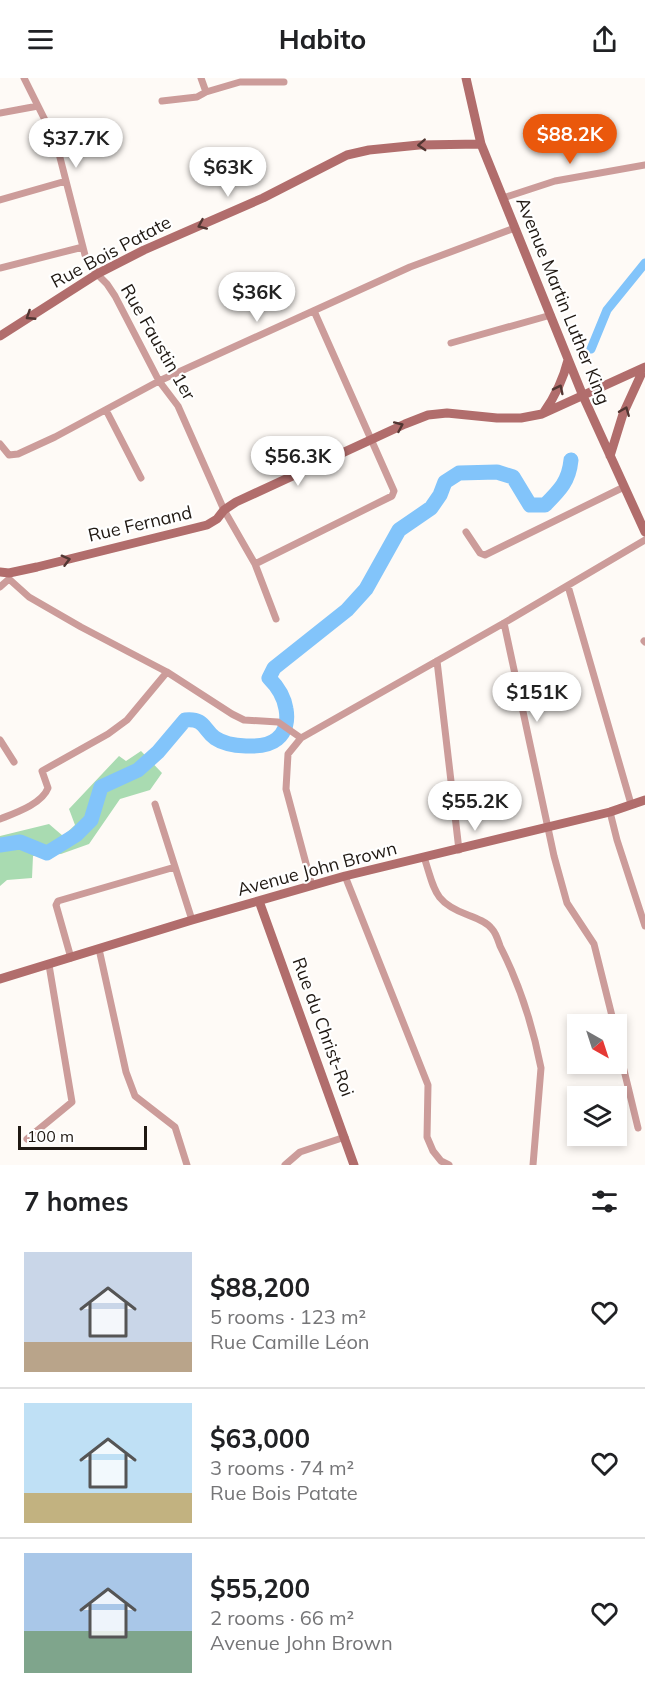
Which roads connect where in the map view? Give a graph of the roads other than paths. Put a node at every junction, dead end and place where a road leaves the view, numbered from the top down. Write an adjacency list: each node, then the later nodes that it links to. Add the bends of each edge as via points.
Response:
1 (24, 78): 7 (street, Rue Faustin 1er)
2 (201, 78): 5 (street)
3 (466, 78): 9 (street, Avenue Martin Luther King)
4 (284, 82): 5 (street, via 240,82)
5 (206, 92): 6 (street, via 197,97)
6 (162, 101)
7 (38, 106): 8 (street); 11 (street, Rue Faustin 1er, via 52,132)
8 (0, 113)
9 (481, 144): 12 (street, Avenue Martin Luther King); 17 (street, Rue Bois Patate, one-way to 17, via 419,145 347,155)
10 (645, 165): 12 (street, via 555,181)
11 (66, 181): 13 (street); 15 (street, Rue Faustin 1er)
12 (503, 198): 14 (street, Avenue Martin Luther King)
13 (0, 200)
14 (515, 228): 18 (street, via 410,267); 19 (street, Avenue Martin Luther King)
15 (83, 247): 16 (street); 17 (street, Rue Faustin 1er)
16 (0, 268)
17 (97, 274): 20 (street, Rue Bois Patate, one-way to 20); 24 (street, Rue Faustin 1er, via 115,296)
18 (314, 311): 24 (street); 28 (street)
19 (550, 315): 21 (street); 22 (street, Avenue Martin Luther King)
20 (0, 336)
21 (451, 343)
22 (568, 360): 25 (street, Avenue Martin Luther King); 27 (street, one-way to 22, via 563,381)
23 (645, 367): 25 (street, Rue Fernand); 30 (street, one-way to 23, via 623,414)
24 (159, 381): 26 (street); 33 (street, Rue Faustin 1er, via 178,406)
25 (583, 396): 27 (street, Rue Fernand); 30 (street, Avenue Martin Luther King)
26 (106, 410): 29 (street, via 18,454 9,455); 31 (street)
27 (542, 414): 28 (street, Rue Fernand, one-way to 27, via 428,415 521,418)
28 (372, 439): 33 (street, Rue Fernand, via 265,487); 37 (street, via 394,491 392,496)
29 (0, 444)
30 (610, 456): 32 (street, Avenue Martin Luther King)
31 (141, 478)
32 (624, 487): 34 (street, via 485,555); 35 (street, Avenue Martin Luther King)
33 (224, 510): 37 (street, Rue Faustin 1er); 38 (street, Rue Fernand, one-way to 33, via 197,528 217,519)
34 (466, 532)
35 (645, 532)
36 (645, 540): 39 (street)
37 (255, 564): 41 (street, Rue Faustin 1er)
38 (6, 575): 40 (street); 44 (street, via 29,597)
39 (568, 586): 42 (street); 50 (street)
40 (0, 587)
41 (276, 619)
42 (504, 623): 43 (street); 53 (street)
43 (437, 661): 45 (street); 54 (street)
44 (167, 672): 45 (street, via 244,720 278,722); 52 (street, via 127,720 42,771 46,794)
45 (301, 738): 58 (street, via 288,754 286,789)
46 (0, 740): 47 (street)
47 (14, 762)
48 (645, 800): 50 (street, Avenue John Brown)
49 (155, 804): 56 (street)
50 (632, 804): 51 (street, Avenue John Brown)
51 (609, 812): 53 (street, Avenue John Brown); 61 (street)
52 (0, 819)
53 (546, 827): 54 (street, Avenue John Brown); 66 (street, via 567,903 594,944)
54 (459, 850): 55 (street, Avenue John Brown)
55 (424, 857): 57 (street, Avenue John Brown); 75 (street, via 441,900 492,929 511,966 541,1068)
56 (175, 867): 60 (street); 63 (street, via 58,901)
57 (345, 876): 58 (street, Avenue John Brown); 74 (street, via 428,1085 427,1137 433,1151)
58 (312, 886): 59 (street, Avenue John Brown)
59 (259, 901): 60 (street, Avenue John Brown); 69 (street, Rue du Christ-Roi)
60 (192, 920): 62 (street, Avenue John Brown)
61 (645, 926)
62 (99, 949): 63 (street, Avenue John Brown); 71 (street, via 126,1072 135,1096 175,1127)
63 (71, 958): 64 (street, Avenue John Brown)
64 (49, 965): 65 (street, Avenue John Brown); 70 (street, via 72,1102)
65 (0, 979)
66 (612, 1014)
67 (625, 1074): 68 (street)
68 (638, 1128)
69 (345, 1137): 72 (street, via 300,1152); 73 (street, Rue du Christ-Roi)
70 (27, 1139)
71 (187, 1165)
72 (285, 1165)
73 (354, 1165)
74 (449, 1165)
75 (533, 1165)

